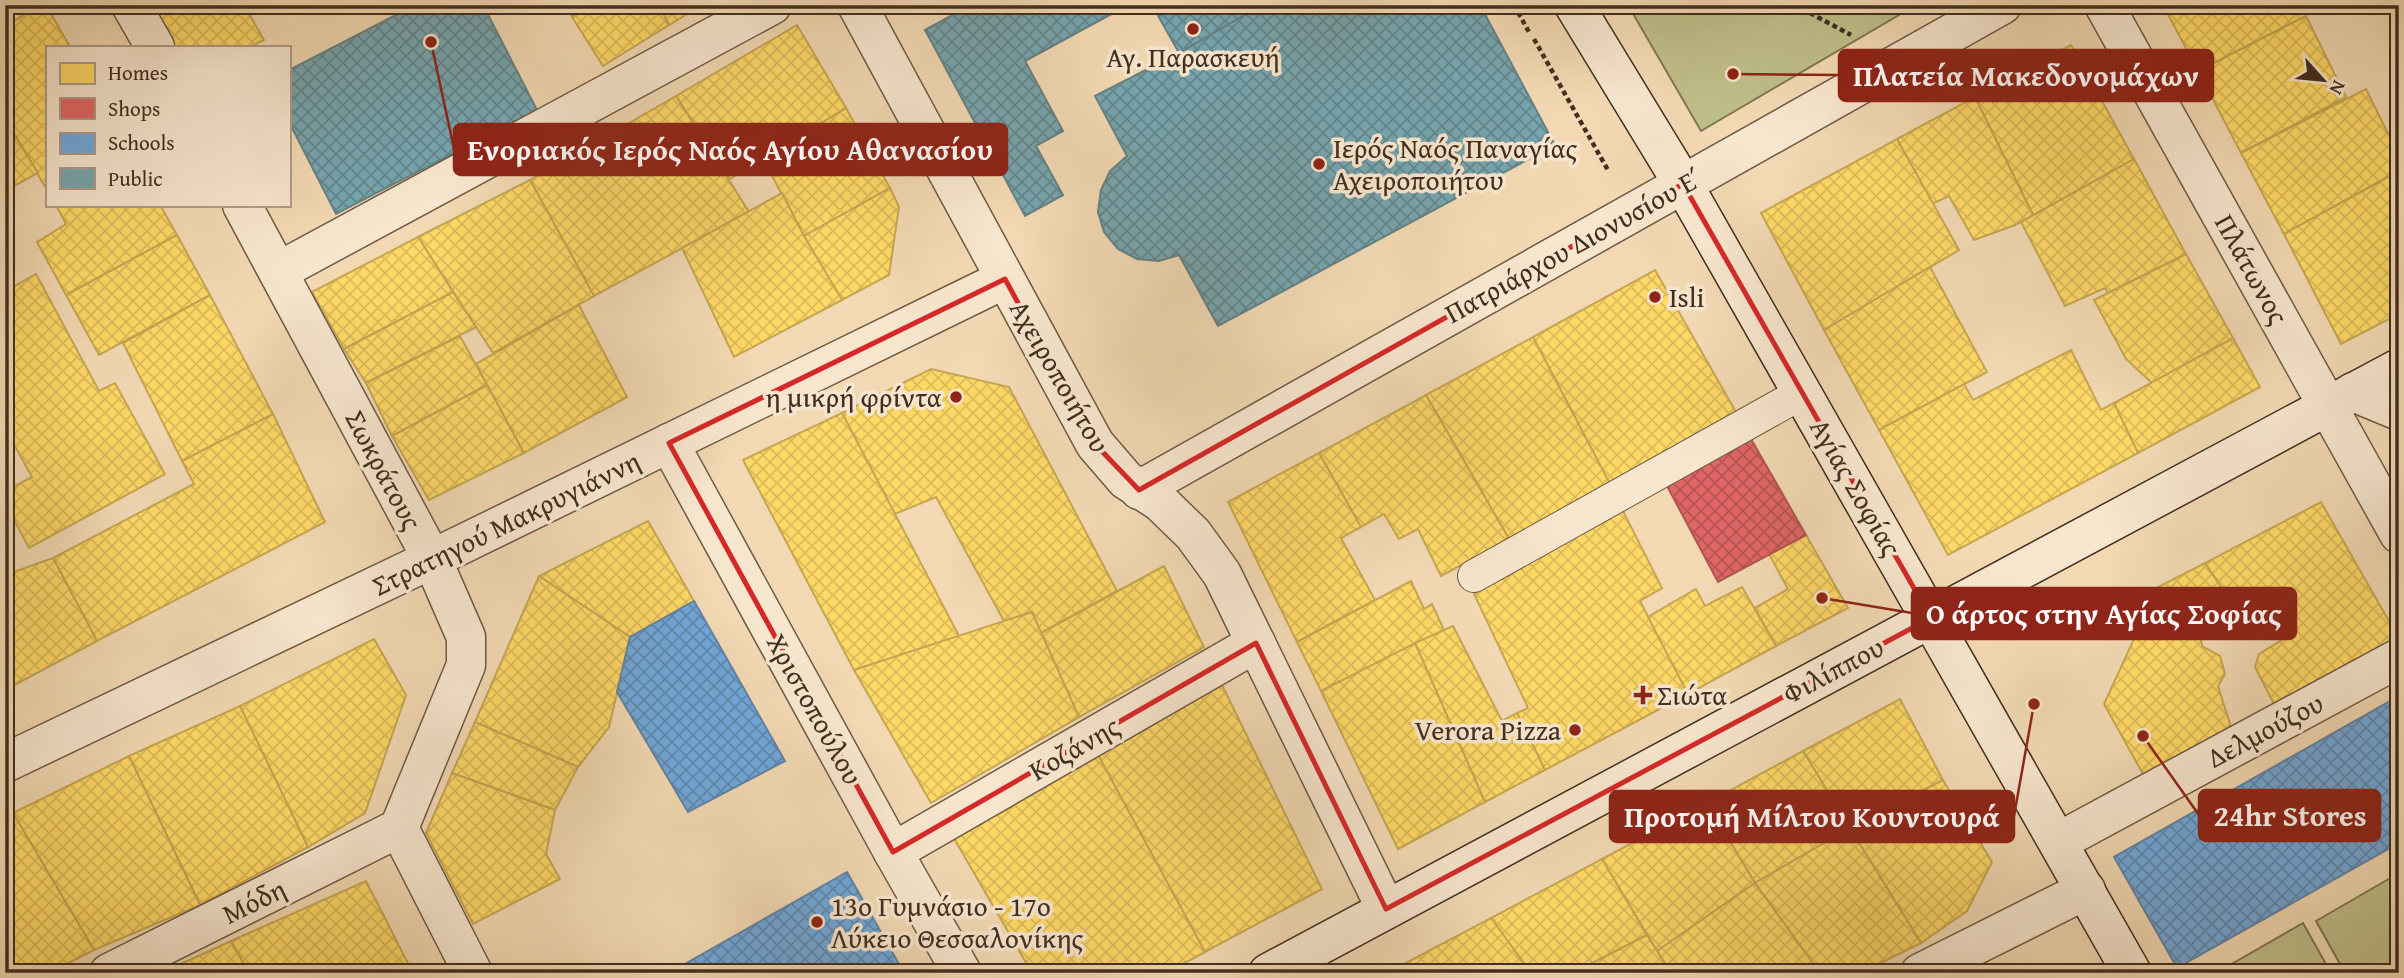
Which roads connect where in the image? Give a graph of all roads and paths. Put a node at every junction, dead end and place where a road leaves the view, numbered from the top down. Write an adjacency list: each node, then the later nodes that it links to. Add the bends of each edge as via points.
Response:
1 (131, 5): 8 (street)
2 (772, 5): 12 (street)
3 (858, 5): 13 (street, Αχειροποιήτου)
4 (1514, 5): 9 (path)
5 (1574, 5): 10 (street, Αγίας Σοφίας)
6 (2002, 5): 10 (street, Πατριάρχου Διονυσίου Ε΄)
7 (2104, 5): 16 (street, Πλάτωνος)
8 (154, 46)
9 (1592, 141)
10 (1683, 184): 15 (street, Αγίας Σοφίας); 19 (street, Πατριάρχου Διονυσίου Ε΄)
11 (243, 206): 12 (street, Σωκράτους)
12 (279, 271): 21 (street, Σωκράτους)
13 (1005, 279): 18 (street, Στρατηγού Μακρυγιάννη); 19 (street, Αχειροποιήτου, via 1096,444 1115,470)
14 (2399, 368): 16 (street, Φιλίππου)
15 (1802, 393): 22 (lane); 23 (street, Αγίας Σοφίας)
16 (2341, 399): 17 (street); 20 (street, Πλάτωνος); 23 (street, Φιλίππου)
17 (2399, 411)
18 (669, 443): 21 (street, Στρατηγού Μακρυγιάννη); 29 (street, Χριστοπούλου)
19 (1139, 490): 24 (street, Αχειροποιήτου, via 1160,502 1202,544)
20 (2399, 534)
21 (432, 559): 26 (street, Στρατηγού Μακρυγιάννη); 27 (street, Σωκράτους, via 466,637 466,664)
22 (1474, 576)
23 (1931, 618): 28 (street, Αγίας Σοφίας); 31 (street, Φιλίππου)
24 (1256, 643): 29 (street, Κοζάνης); 31 (street, Αχειροποιήτου)
25 (2399, 658): 28 (street, Δελμούζου)
26 (5, 763)
27 (399, 828): 33 (street, Μόδη); 34 (street)
28 (2058, 842): 30 (street, Αγίας Σοφίας)
29 (893, 852): 35 (street, Χριστοπούλου)
30 (2086, 890): 32 (street); 38 (street, Αγίας Σοφίας)
31 (1387, 909): 36 (street, Φιλίππου)
32 (1977, 958): 37 (street)
33 (109, 973)
34 (473, 973)
35 (962, 973)
36 (1268, 973)
37 (1920, 973)
38 (2132, 973)

